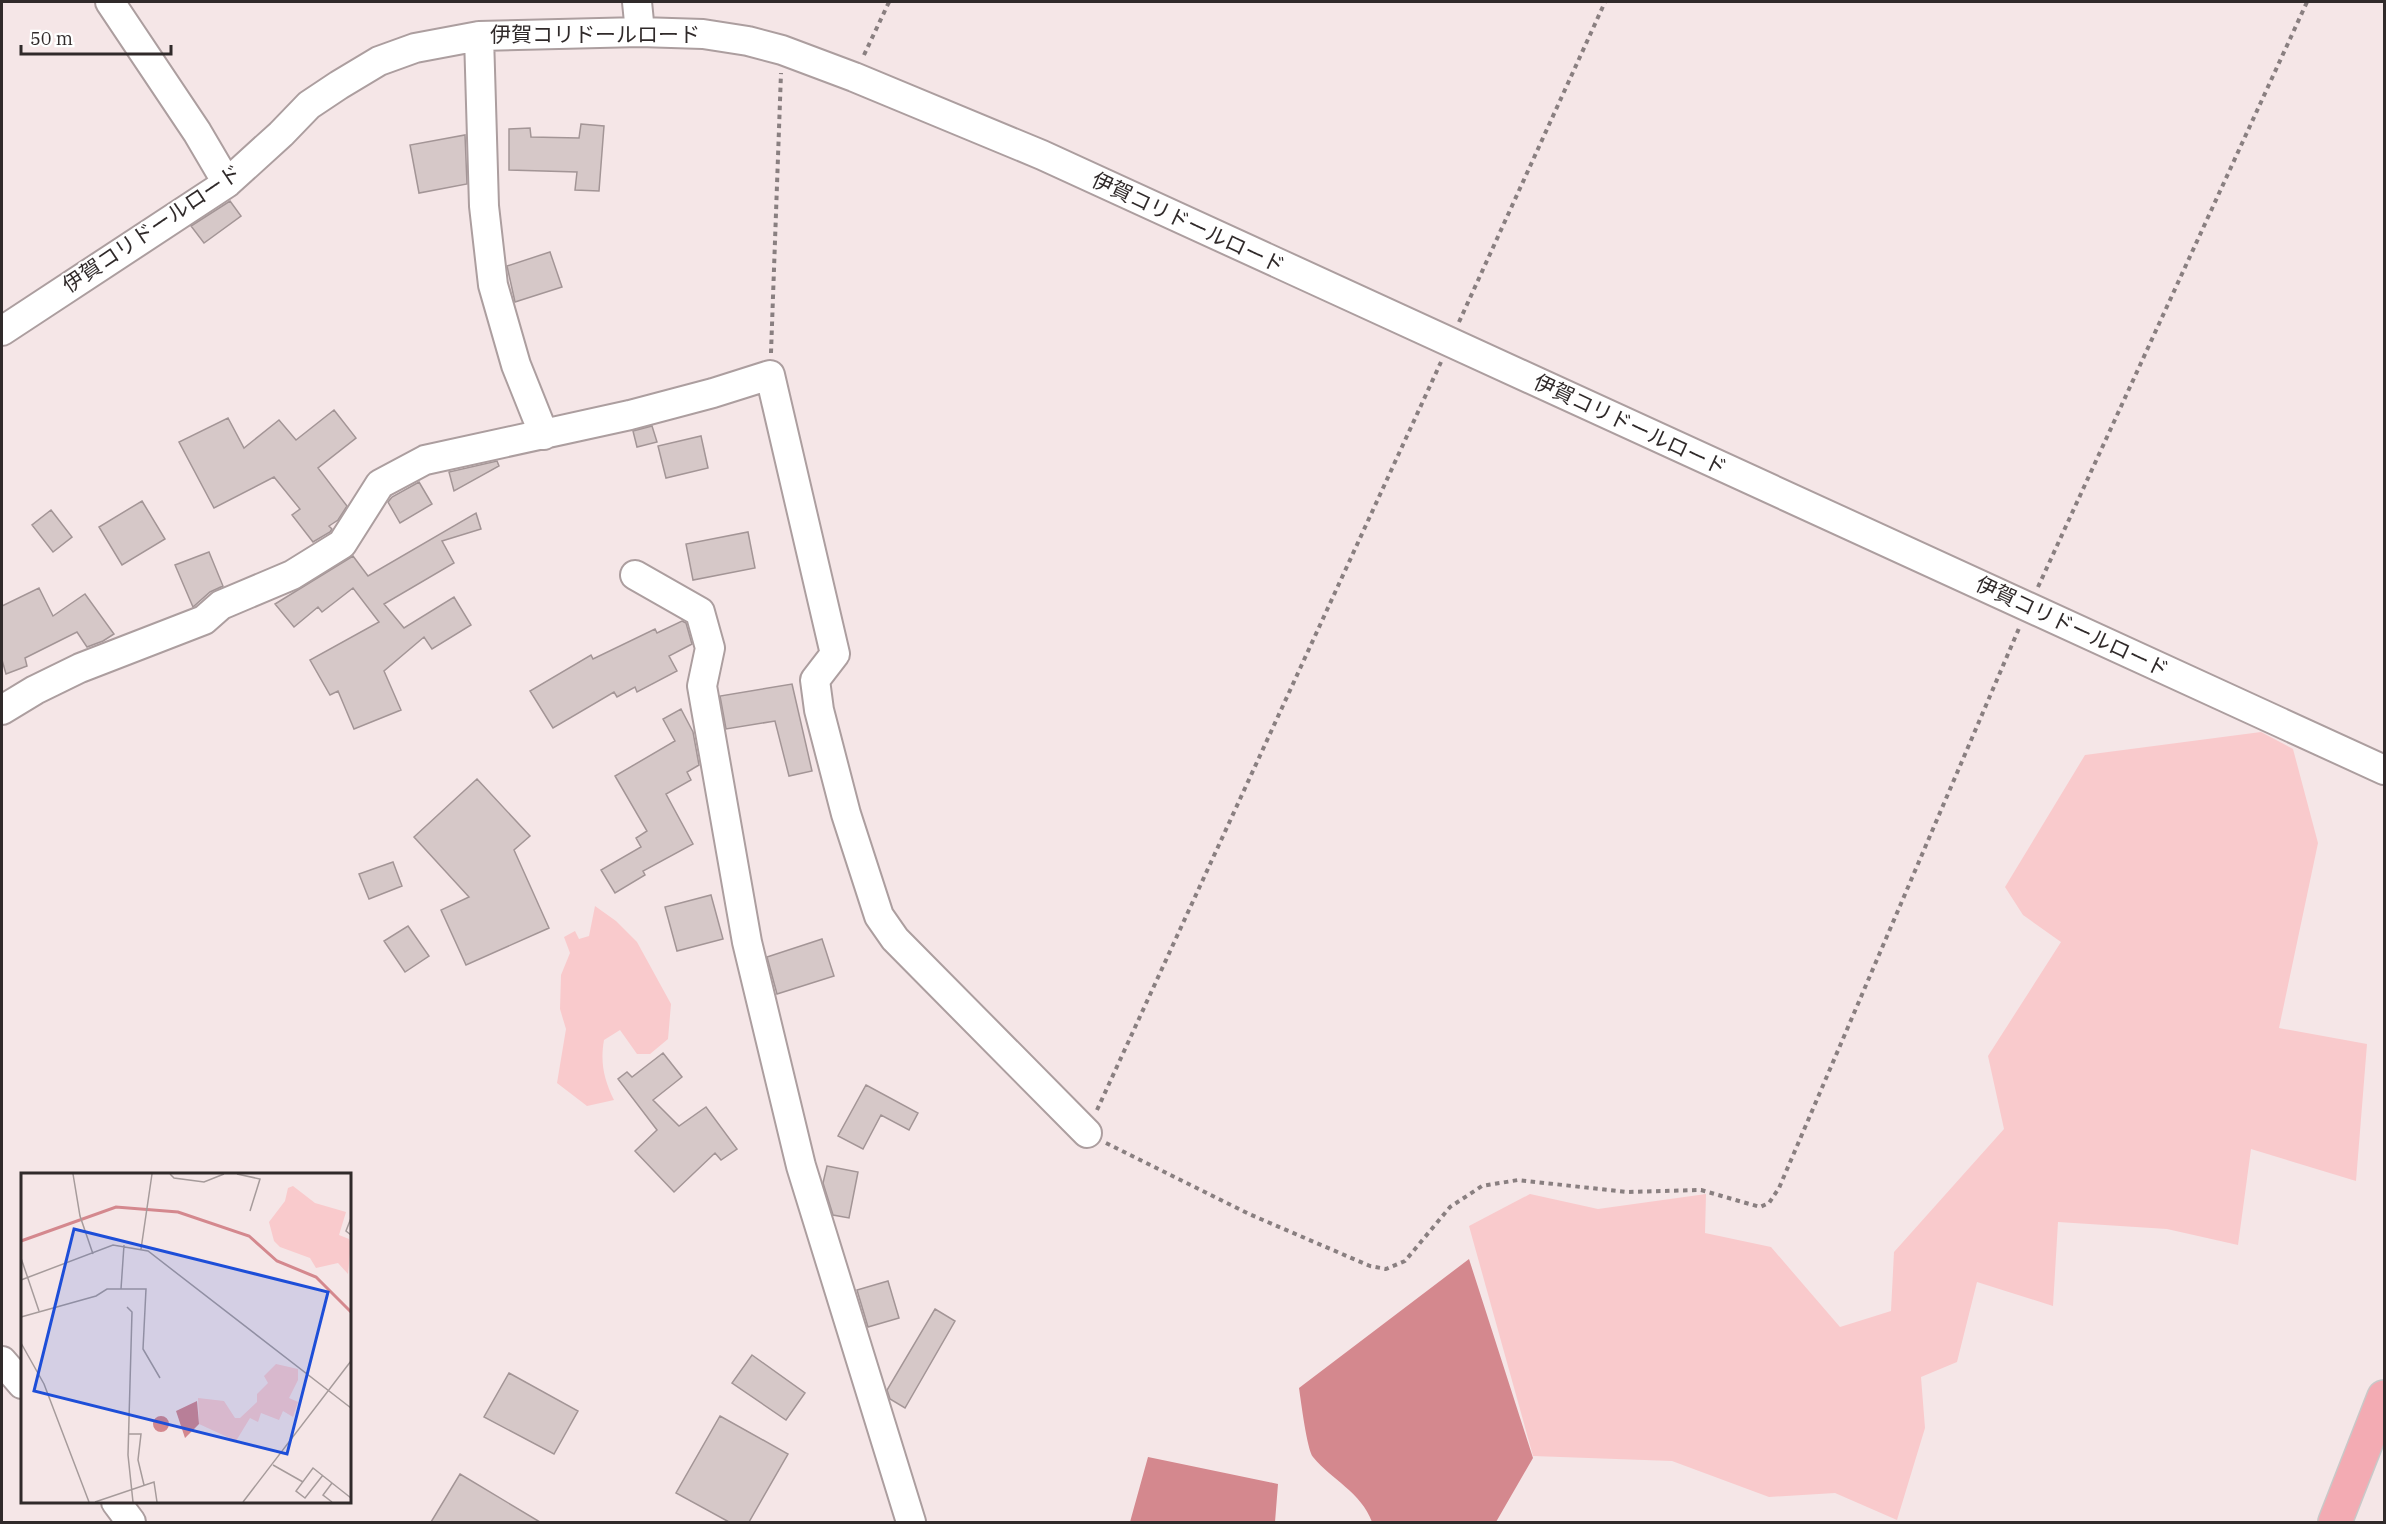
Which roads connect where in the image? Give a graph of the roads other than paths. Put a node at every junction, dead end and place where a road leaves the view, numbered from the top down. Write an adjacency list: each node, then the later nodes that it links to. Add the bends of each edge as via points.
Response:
1 (110, 2): 5 (street)
2 (637, 2): 3 (street)
3 (640, 32): 4 (street, 伊賀コリドールロード); 10 (street, 伊賀コリドールロード, via 703,34 782,51 1041,155)
4 (479, 36): 5 (street, 伊賀コリドールロード, via 414,48 369,67 309,105); 7 (street, via 484,206 493,285 516,364)
5 (227, 183): 6 (street, 伊賀コリドールロード)
6 (2, 331)
7 (544, 435): 9 (street, via 425,460 380,484 342,544 292,575 221,604 204,620 80,668); 11 (street, via 771,375 835,654 815,680 819,710 846,814 879,916 895,939)
8 (635, 575): 17 (street, via 700,612 710,648 702,686 747,942 801,1166)
9 (2, 710)
10 (2385, 770)
11 (1087, 1133)
12 (2, 1361): 13 (street)
13 (21, 1383)
14 (2385, 1397): 18 (main road)
15 (117, 1503): 16 (street)
16 (131, 1522)
17 (911, 1522)
18 (2335, 1522)

